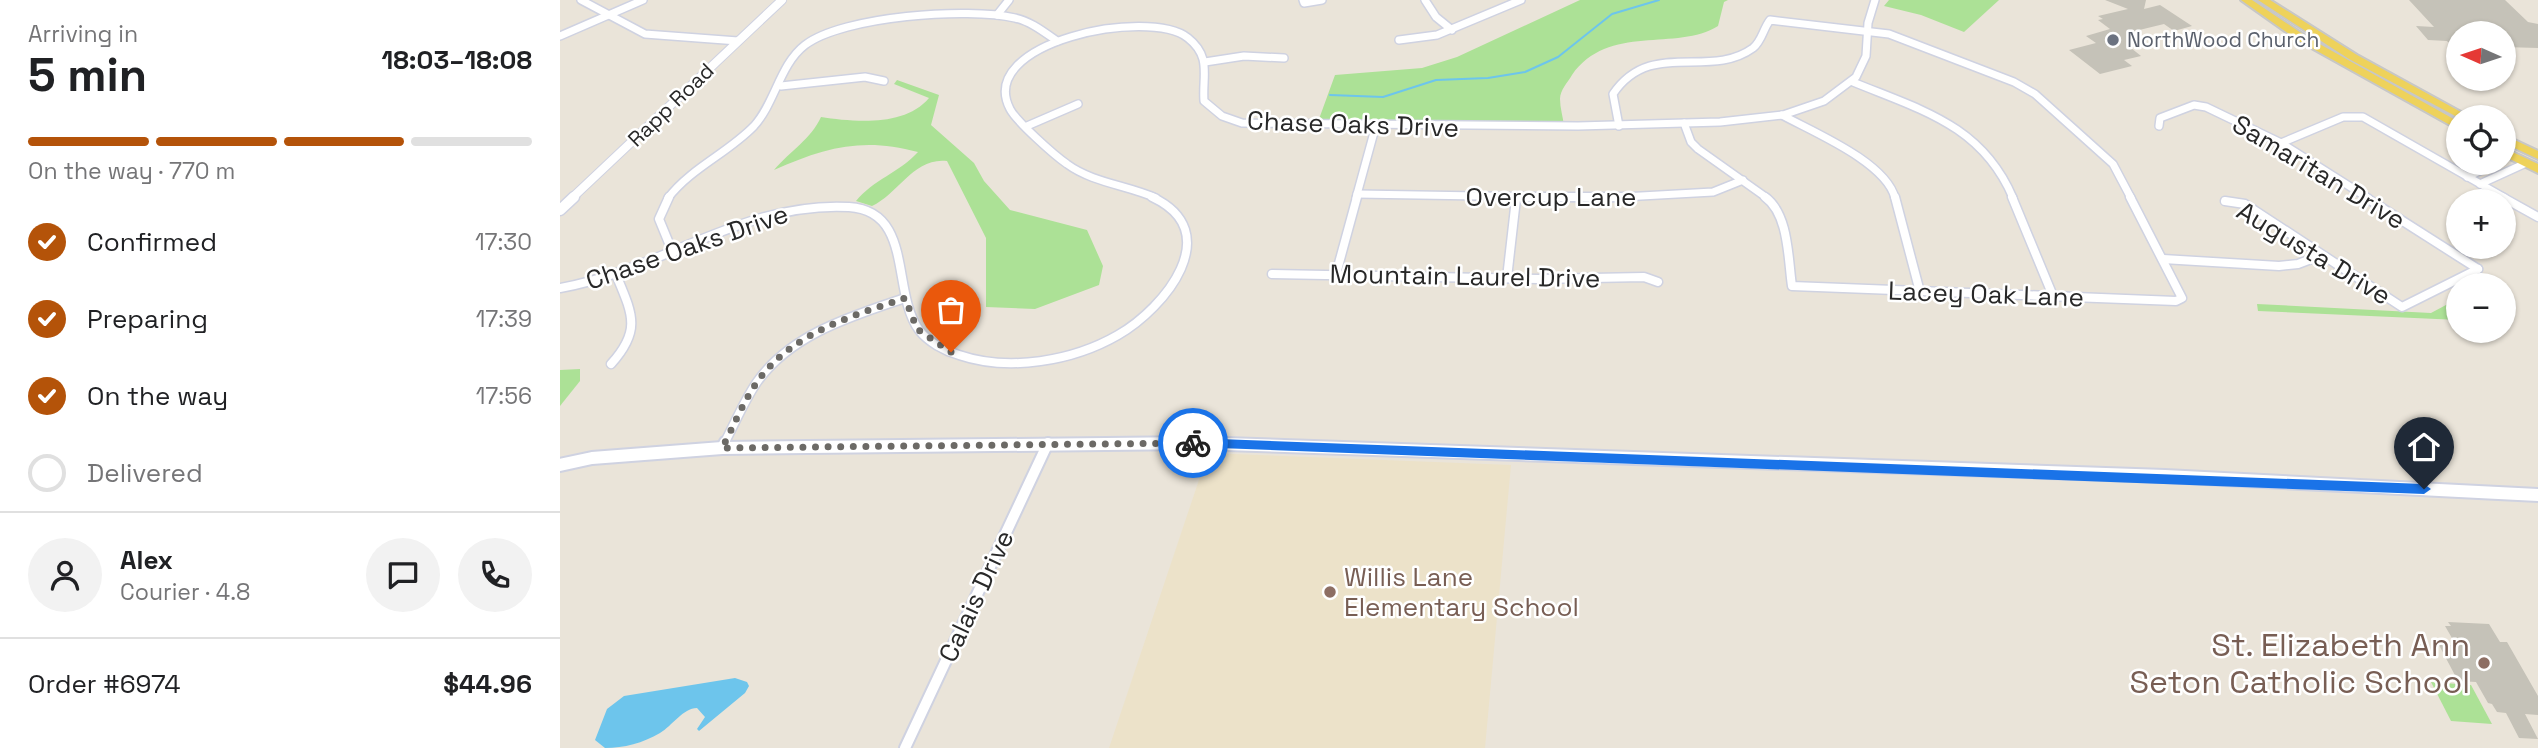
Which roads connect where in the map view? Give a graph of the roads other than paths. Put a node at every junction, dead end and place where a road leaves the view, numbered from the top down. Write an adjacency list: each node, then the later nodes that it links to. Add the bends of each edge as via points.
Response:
1 (580, 0): 12 (street)
2 (643, 0): 12 (street)
3 (782, 0): 19 (street, Rapp Road)
4 (1009, 0): 13 (street)
5 (1322, 0): 10 (street)
6 (1424, 0): 14 (street)
7 (1875, 0): 15 (street)
8 (2246, 0): 21 (main road)
9 (2263, 0): 20 (main road)
10 (1303, 1)
11 (1518, 1): 14 (street)
12 (609, 15): 16 (street); 19 (street, via 657,37)
13 (997, 15): 17 (street, via 1026,23); 26 (street, via 886,19 839,28 805,44)
14 (1452, 30): 18 (street)
15 (1869, 31): 25 (street, via 1868,53); 34 (street, via 1770,20 1756,47 1740,55 1651,64 1625,76 1613,94); 53 (street, via 1918,44 2035,94 2113,164)
16 (560, 36)
17 (1057, 40): 23 (street, Chase Oaks Drive, via 1107,27 1163,29 1195,44); 33 (street, Chase Oaks Drive, via 1023,60 1006,83 1010,110)
18 (1399, 40)
19 (738, 41): 49 (street, Rapp Road)
20 (2338, 48): 21 (main road); 28 (main road)
21 (2325, 52): 30 (main road)
22 (1284, 58): 23 (street, via 1244,56)
23 (1205, 62): 32 (street, Chase Oaks Drive, via 1202,98 1223,118 1254,124)
24 (884, 81): 26 (street, via 865,77)
25 (1853, 82): 29 (street, Chase Oaks Drive, via 1822,102); 61 (street, via 1939,117 1967,136 2001,170)
26 (782, 86): 51 (street, via 755,126 675,189 661,207 659,221)
27 (1078, 104): 33 (street)
28 (2446, 107)
29 (1782, 115): 31 (street, Chase Oaks Drive); 60 (street, via 1866,162 1893,190)
30 (2446, 120)
31 (1684, 123): 34 (street, Chase Oaks Drive); 44 (street, via 1698,149)
32 (1376, 125): 34 (street, Chase Oaks Drive); 46 (street)
33 (1027, 126): 62 (street, Chase Oaks Drive, via 1072,168 1143,192 1180,220 1186,255 1175,283 1155,309 1108,340 1042,360 1003,362 951,352 917,329)
34 (1619, 126)
35 (2159, 126): 36 (street, Samaritan Drive, via 2160,118 2194,104)
36 (2281, 143): 43 (street, via 2353,115); 63 (street, Samaritan Drive, via 2478,269)
37 (2516, 144): 38 (main road)
38 (2538, 156)
39 (2516, 159): 40 (main road)
40 (2526, 163): 41 (main road); 45 (street)
41 (2538, 169)
42 (2471, 175): 43 (street)
43 (2467, 177): 45 (street)
44 (1743, 180): 47 (street, Overcup Lane, via 1700,193); 60 (street, Lacey Oak Lane, via 1763,192 1777,210 1792,286)
45 (2480, 184): 50 (street)
46 (1357, 194): 47 (street, Overcup Lane); 55 (street)
47 (1516, 199): 57 (street)
48 (2225, 201): 52 (street, Augusta Drive, via 2245,204)
49 (560, 210)
50 (2538, 217)
51 (673, 253): 56 (street, Chase Oaks Drive); 62 (street, Chase Oaks Drive, via 785,210 853,207 890,228 898,247)
52 (2319, 256): 53 (street, via 2279,266); 63 (street, Augusta Drive)
53 (2163, 259): 61 (street, Lacey Oak Lane, via 2180,300)
54 (1272, 274): 55 (street, Mountain Laurel Drive)
55 (1336, 274): 57 (street, Mountain Laurel Drive)
56 (617, 277): 59 (street, Chase Oaks Drive); 64 (street, via 632,314 634,333 629,347)
57 (1507, 278): 58 (street, Mountain Laurel Drive, via 1644,277)
58 (1658, 282)
59 (560, 288)
60 (1920, 292): 61 (street, Lacey Oak Lane)
61 (2053, 296)
62 (905, 298): 66 (street, via 837,322 790,349 760,379)
63 (2402, 307)
64 (611, 364)
65 (1048, 443): 66 (street); 68 (street, via 1236,443); 69 (street, Calais Drive)
66 (722, 448): 67 (street, via 592,458)
67 (560, 465)
68 (2538, 495)
69 (905, 748)

